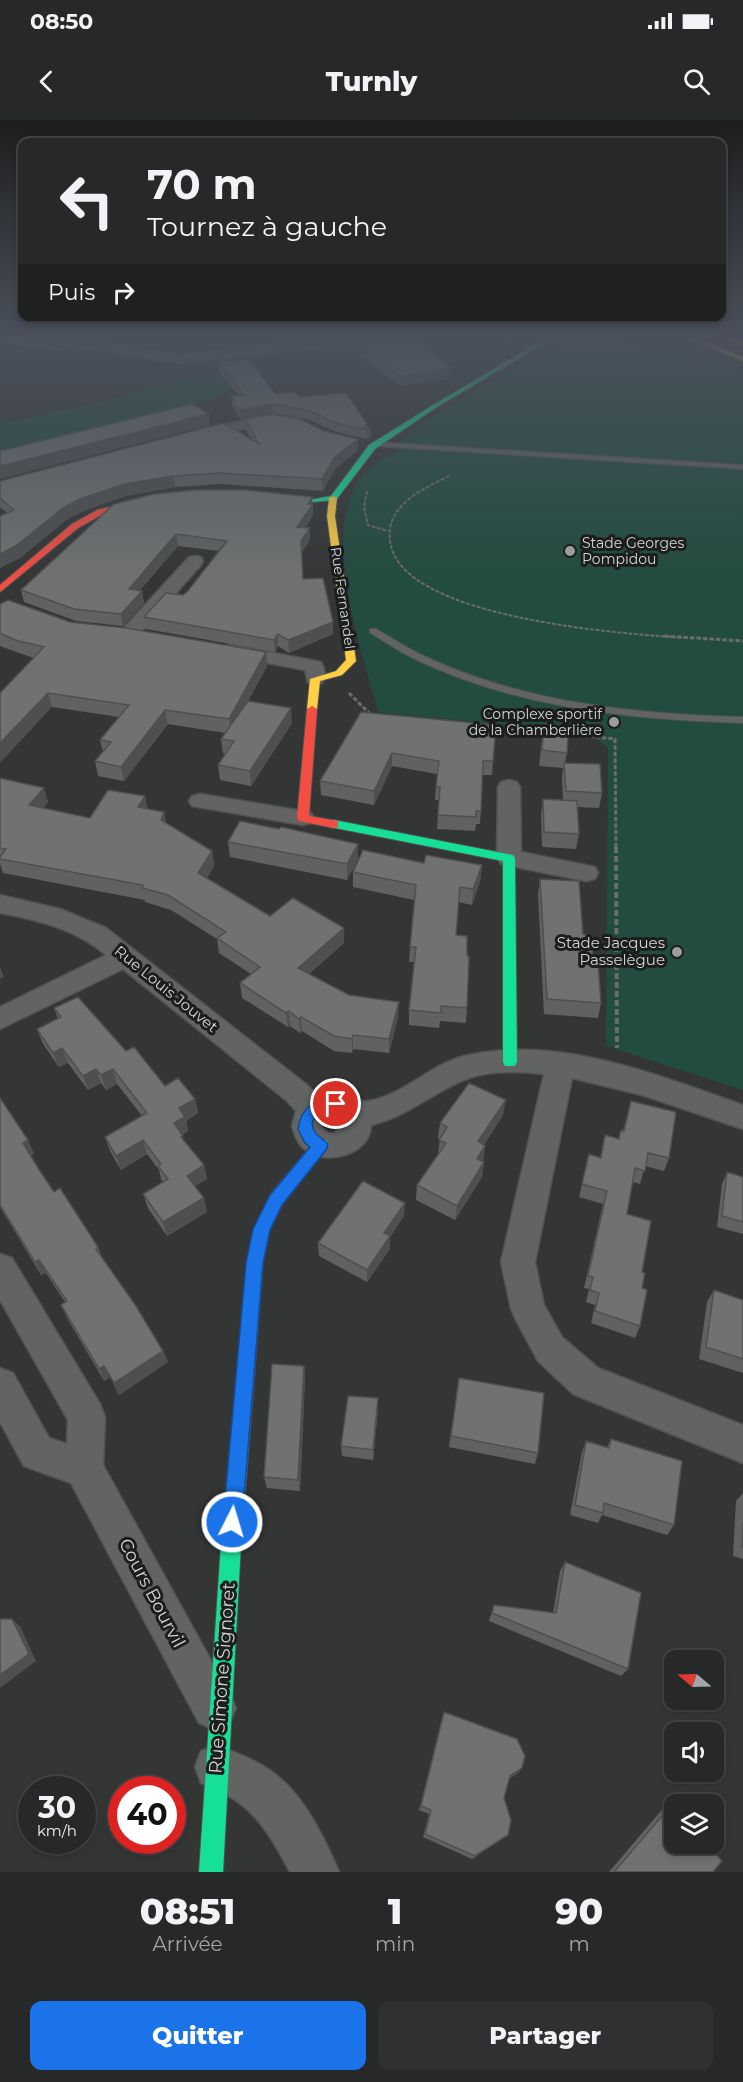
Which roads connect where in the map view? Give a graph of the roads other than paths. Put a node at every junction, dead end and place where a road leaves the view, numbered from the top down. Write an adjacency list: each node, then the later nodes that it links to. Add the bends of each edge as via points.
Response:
1 (414, 419): 4 (street)
2 (294, 423): 3 (street, via 273,419)
3 (180, 439)
4 (370, 445): 5 (lane); 7 (street)
5 (743, 467)
6 (166, 497): 10 (street, via 100,513 83,522)
7 (333, 498): 8 (street); 16 (street, Rue Fernandel, via 331,516 351,661 339,673)
8 (304, 501)
9 (195, 561): 13 (street)
10 (4, 598)
11 (373, 631): 17 (lane, via 427,662 486,684 545,699 612,711)
12 (107, 632): 13 (street)
13 (129, 634): 14 (street)
14 (153, 638)
15 (211, 648): 16 (street, via 314,666)
16 (323, 677): 20 (street)
17 (743, 720)
18 (509, 787): 21 (street)
19 (200, 801): 20 (street)
20 (303, 819): 21 (street)
21 (509, 858): 22 (street); 26 (street)
22 (586, 873)
23 (0, 904): 24 (street, Rue Louis Jouvet, via 79,925 105,939)
24 (125, 957): 25 (street); 28 (street, Rue Louis Jouvet, via 297,1093)
25 (0, 1019)
26 (510, 1062): 27 (street); 29 (street, via 462,1069 381,1111)
27 (560, 1065): 30 (street, via 617,1076); 34 (street, via 518,1262 528,1309 550,1349 586,1381)
28 (313, 1110): 29 (street, via 336,1104); 31 (street, via 305,1129)
29 (355, 1116): 31 (street, via 357,1128 350,1140 336,1146)
30 (743, 1117)
31 (321, 1145): 36 (street, Rue Simone Signoret, via 276,1200 262,1229 255,1263)
32 (0, 1269): 35 (street, via 87,1417)
33 (0, 1386): 35 (street, via 37,1453)
34 (743, 1444)
35 (84, 1468): 36 (street, Cours Bourvil)
36 (220, 1718): 37 (street, Rue Simone Signoret)
37 (216, 1767): 38 (street, Rue Simone Signoret); 39 (street, via 252,1785 272,1804 288,1822)
38 (211, 1872)
39 (315, 1872)

